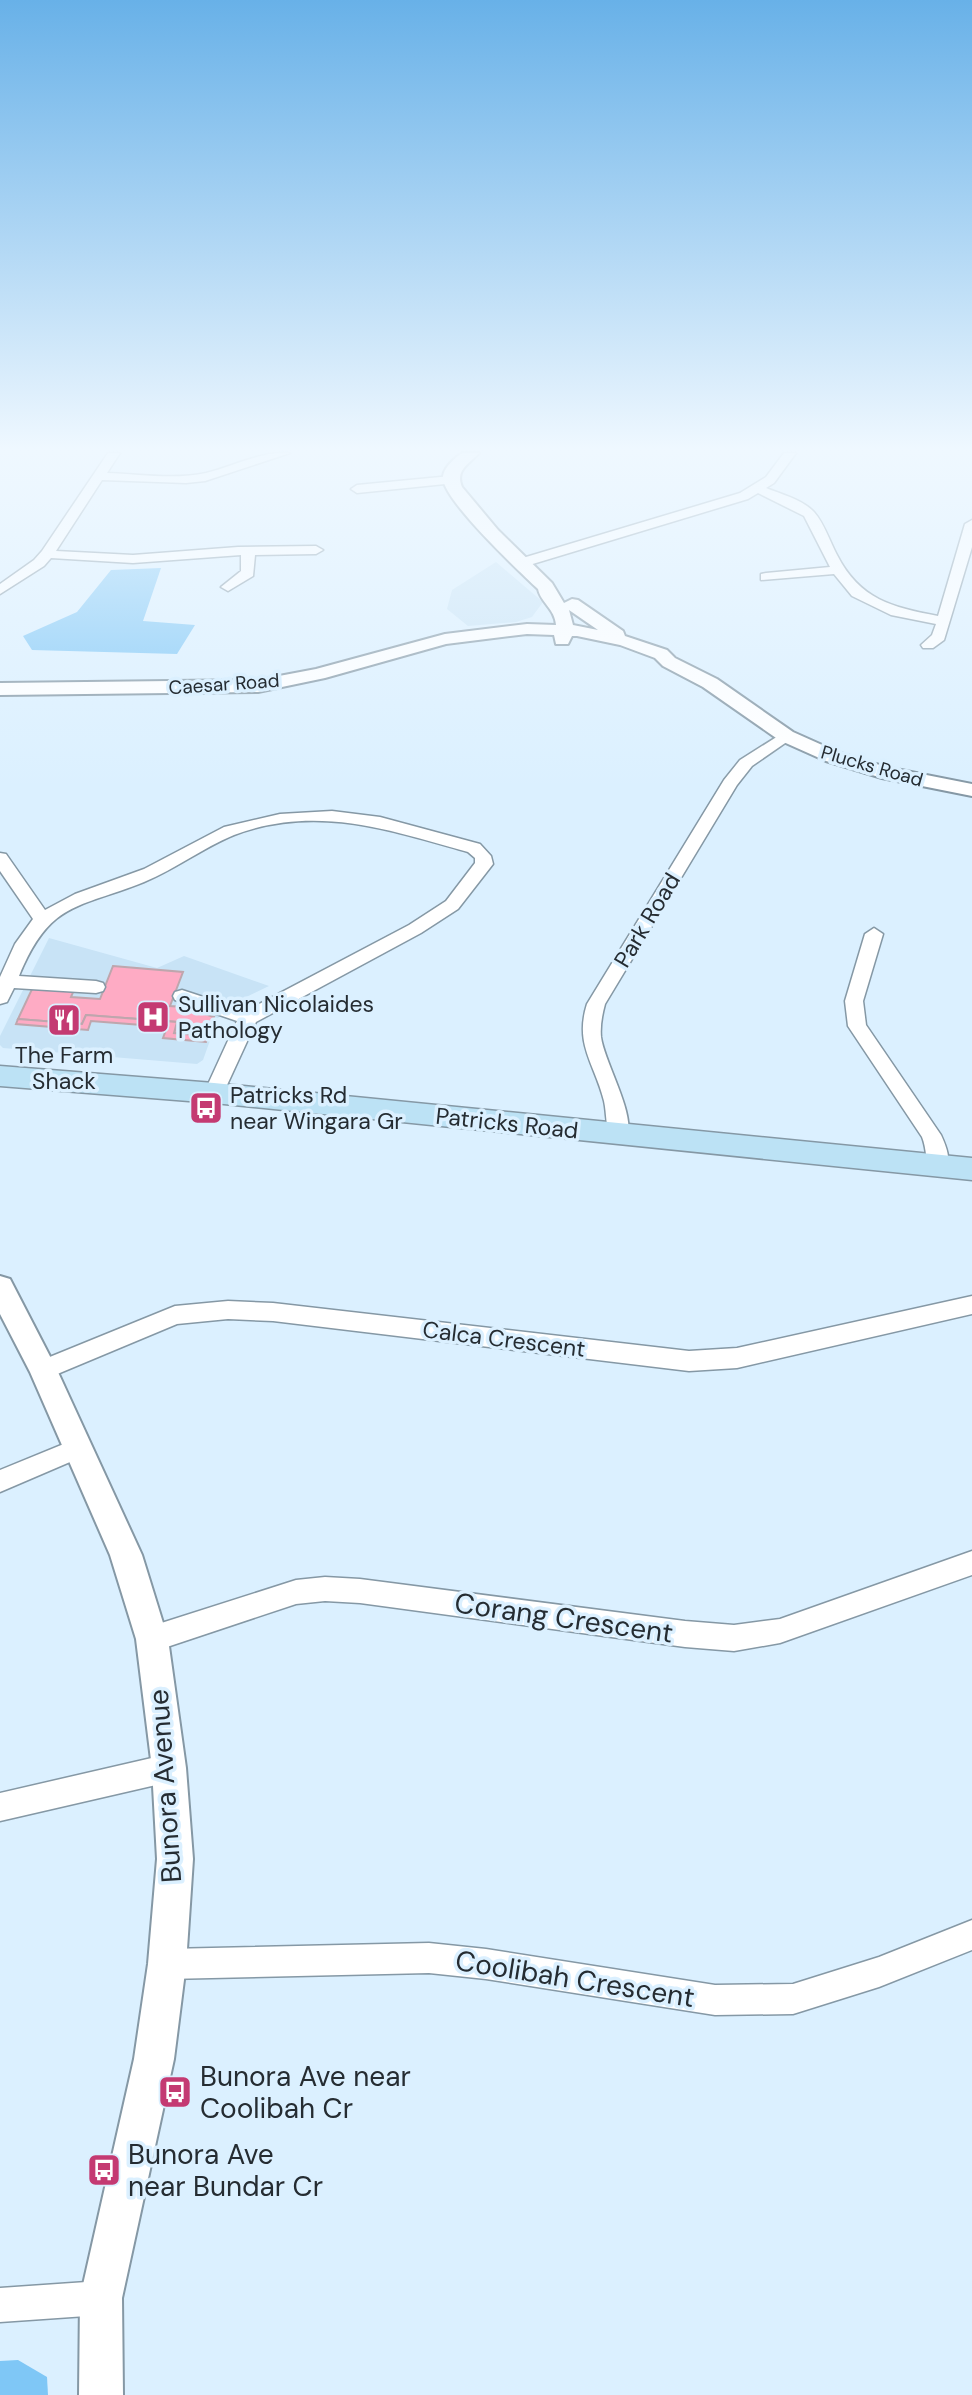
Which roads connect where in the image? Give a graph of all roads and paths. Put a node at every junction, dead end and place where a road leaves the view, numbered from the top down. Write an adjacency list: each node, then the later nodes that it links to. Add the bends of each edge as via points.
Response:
1 (36, 565): 9 (street)
2 (248, 565): 8 (street, via 248,573)
3 (523, 565): 10 (street)
4 (835, 565): 6 (street)
5 (961, 565): 11 (street)
6 (838, 570): 7 (street); 11 (street, via 857,593 877,604)
7 (766, 577)
8 (228, 587)
9 (0, 590)
10 (557, 598): 12 (street, via 553,615); 14 (street, via 576,610); 15 (street)
11 (943, 621): 16 (street, via 939,637)
12 (527, 629): 13 (street, Caesar Road); 14 (street, Caesar Road)
13 (485, 635): 14 (street, Caesar Road); 18 (street, Caesar Road, via 426,643 318,674 258,685)
14 (569, 636): 15 (street, Plucks Road); 17 (street, Plucks Road)
15 (625, 641): 17 (street, Plucks Road, via 661,654)
16 (928, 645)
17 (669, 662): 19 (street, Plucks Road, via 710,683)
18 (0, 689)
19 (786, 736): 20 (street, Plucks Road, via 857,765); 30 (street, Park Road, via 746,763 730,783 596,1004 589,1021 591,1041 613,1099)
20 (972, 790)
21 (0, 858): 22 (street)
22 (42, 919): 25 (street); 27 (street, via 148,874 206,841 274,820 367,819 474,848 483,856 484,864 452,905)
23 (874, 934): 31 (street, via 854,1001 857,1026 931,1135)
24 (96, 988): 25 (street)
25 (4, 989)
26 (182, 996): 27 (street)
27 (248, 1018): 29 (street)
28 (0, 1076): 29 (main road, Patricks Road)
29 (214, 1093): 30 (main road, Patricks Road)
30 (619, 1134): 31 (main road, Patricks Road)
31 (938, 1166): 32 (main road, Patricks Road)
32 (971, 1173)
33 (0, 1287): 35 (street, Bunora Avenue)
34 (972, 1305): 35 (street, Calca Crescent, via 737,1358 689,1361 228,1310 176,1315)
35 (43, 1370): 36 (street, Bunora Avenue)
36 (76, 1448): 37 (street); 39 (street, Bunora Avenue, via 126,1555)
37 (0, 1481)
38 (972, 1563): 39 (street, Corang Crescent, via 780,1631 734,1638 326,1589 296,1592)
39 (152, 1639): 40 (street, Bunora Avenue)
40 (170, 1768): 41 (street); 43 (street, Bunora Avenue, via 175,1858)
41 (0, 1807)
42 (972, 1935): 43 (street, Coolibah Crescent, via 879,1972 793,1999 715,2000 429,1958)
43 (167, 1964): 44 (street, Bunora Avenue, via 154,2059)
44 (101, 2298): 45 (street); 46 (street, Bunora Avenue)
45 (0, 2305)
46 (101, 2395)

